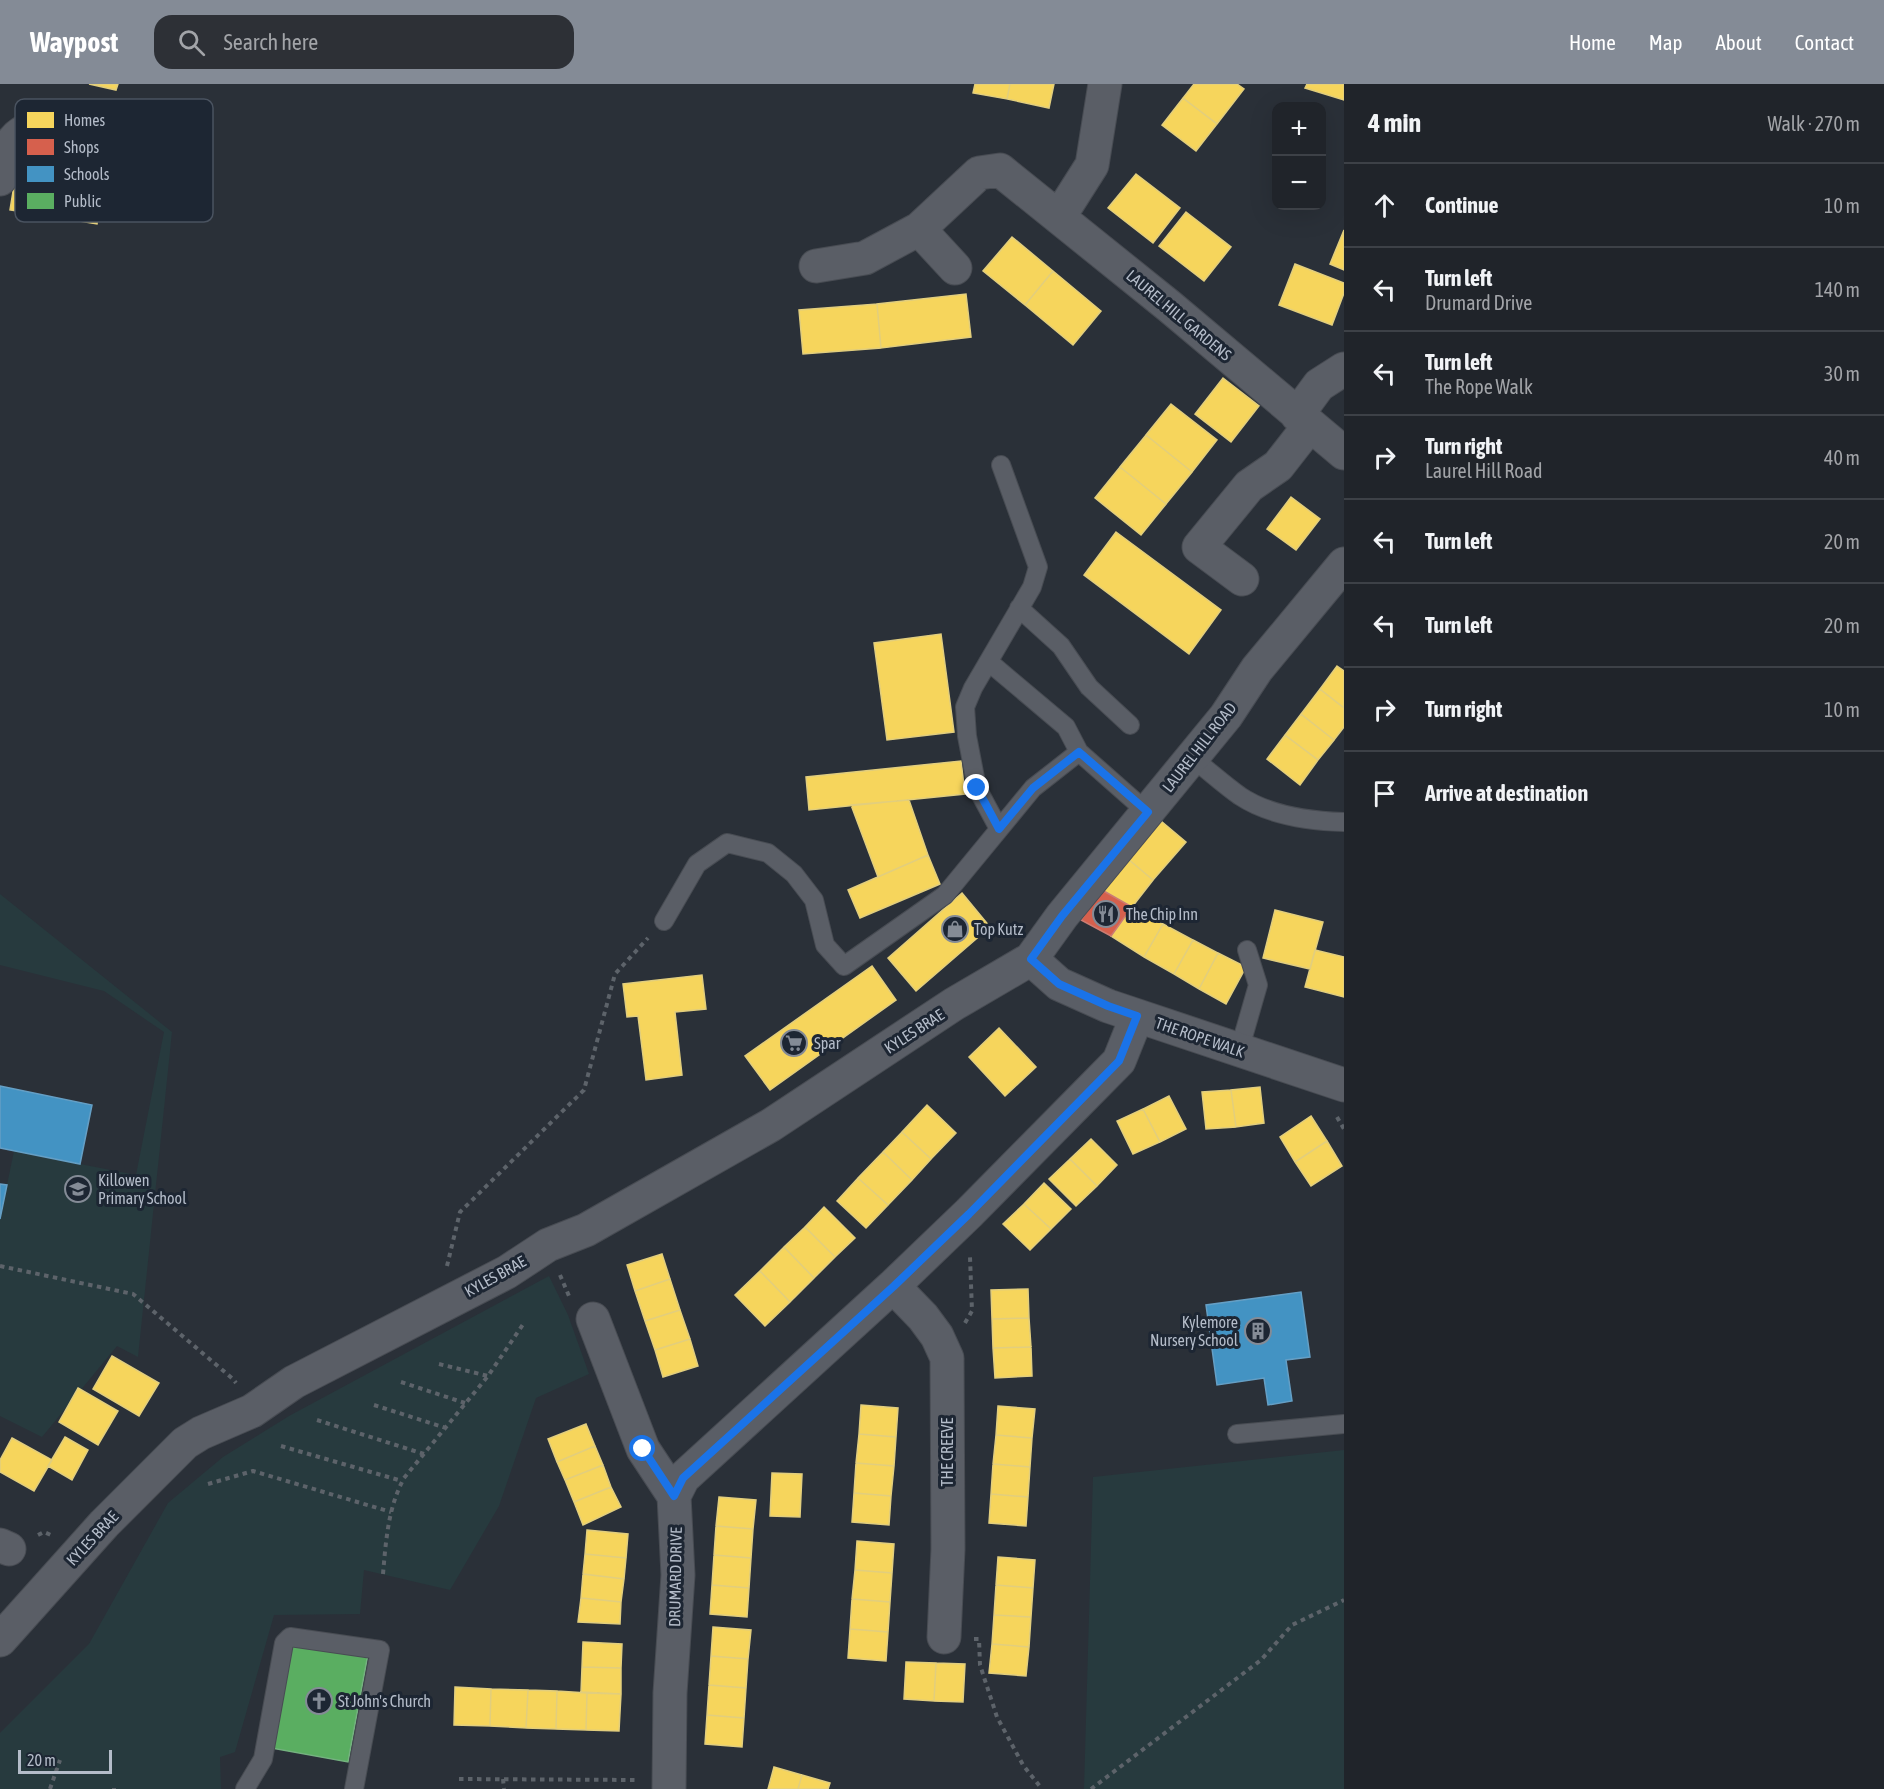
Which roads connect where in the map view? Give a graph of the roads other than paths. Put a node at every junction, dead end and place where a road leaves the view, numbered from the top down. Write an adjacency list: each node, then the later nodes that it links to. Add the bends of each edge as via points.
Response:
1 (1105, 84): 4 (street, via 1092,165)
2 (15, 139): 3 (street)
3 (0, 179)
4 (1059, 217): 5 (street, LAUREL HILL GARDENS, via 1000,170 979,173); 9 (street, LAUREL HILL GARDENS)
5 (919, 229): 6 (street, LAUREL HILL GARDENS, via 865,258); 7 (street)
6 (816, 266)
7 (955, 268)
8 (1344, 369): 9 (street, via 1319,385)
9 (1303, 420): 10 (street, LAUREL HILL GARDENS); 13 (street, via 1278,466 1249,486 1199,547)
10 (1344, 453)
11 (1000, 465): 14 (lane, via 1038,567)
12 (1344, 564): 18 (street, LAUREL HILL ROAD, via 1257,669)
13 (1242, 579)
14 (1019, 608): 15 (lane); 16 (lane, via 1061,646 1089,687)
15 (989, 662): 17 (lane, via 1066,727); 21 (lane, via 965,707 977,788)
16 (1130, 725)
17 (1079, 752): 19 (lane); 21 (lane, via 1033,788)
18 (1192, 758): 19 (street, LAUREL HILL ROAD); 20 (lane, via 1241,796 1268,810 1318,821)
19 (1148, 812): 24 (street, LAUREL HILL ROAD)
20 (1344, 822)
21 (999, 829): 22 (lane, via 945,896 844,966 825,945 814,900 794,874 768,853 757,850 727,843 697,864)
22 (664, 921)
23 (1247, 950): 26 (lane, via 1258,985)
24 (1031, 959): 25 (street, THE ROPE WALK, via 1059,984); 34 (street, KYLES BRAE, via 954,1004 771,1125 586,1230 548,1245 507,1272 294,1382 252,1411 185,1443 104,1524)
25 (1137, 1016): 26 (street, THE ROPE WALK); 28 (street, via 1119,1061)
26 (1239, 1051): 27 (street, THE ROPE WALK)
27 (1344, 1085)
28 (894, 1286): 32 (street, via 683,1478); 33 (street, THE CREEVE, via 937,1336 946,1358 948,1549)
29 (585, 1306): 32 (street, via 643,1449)
30 (1344, 1424): 31 (lane)
31 (1238, 1434)
32 (674, 1496): 35 (street, DRUMARD DRIVE, via 678,1575)
33 (944, 1637)
34 (0, 1640)
35 (669, 1784)
36 (245, 1789): 37 (lane, via 263,1759 284,1643 290,1636 380,1650)
37 (354, 1789)

